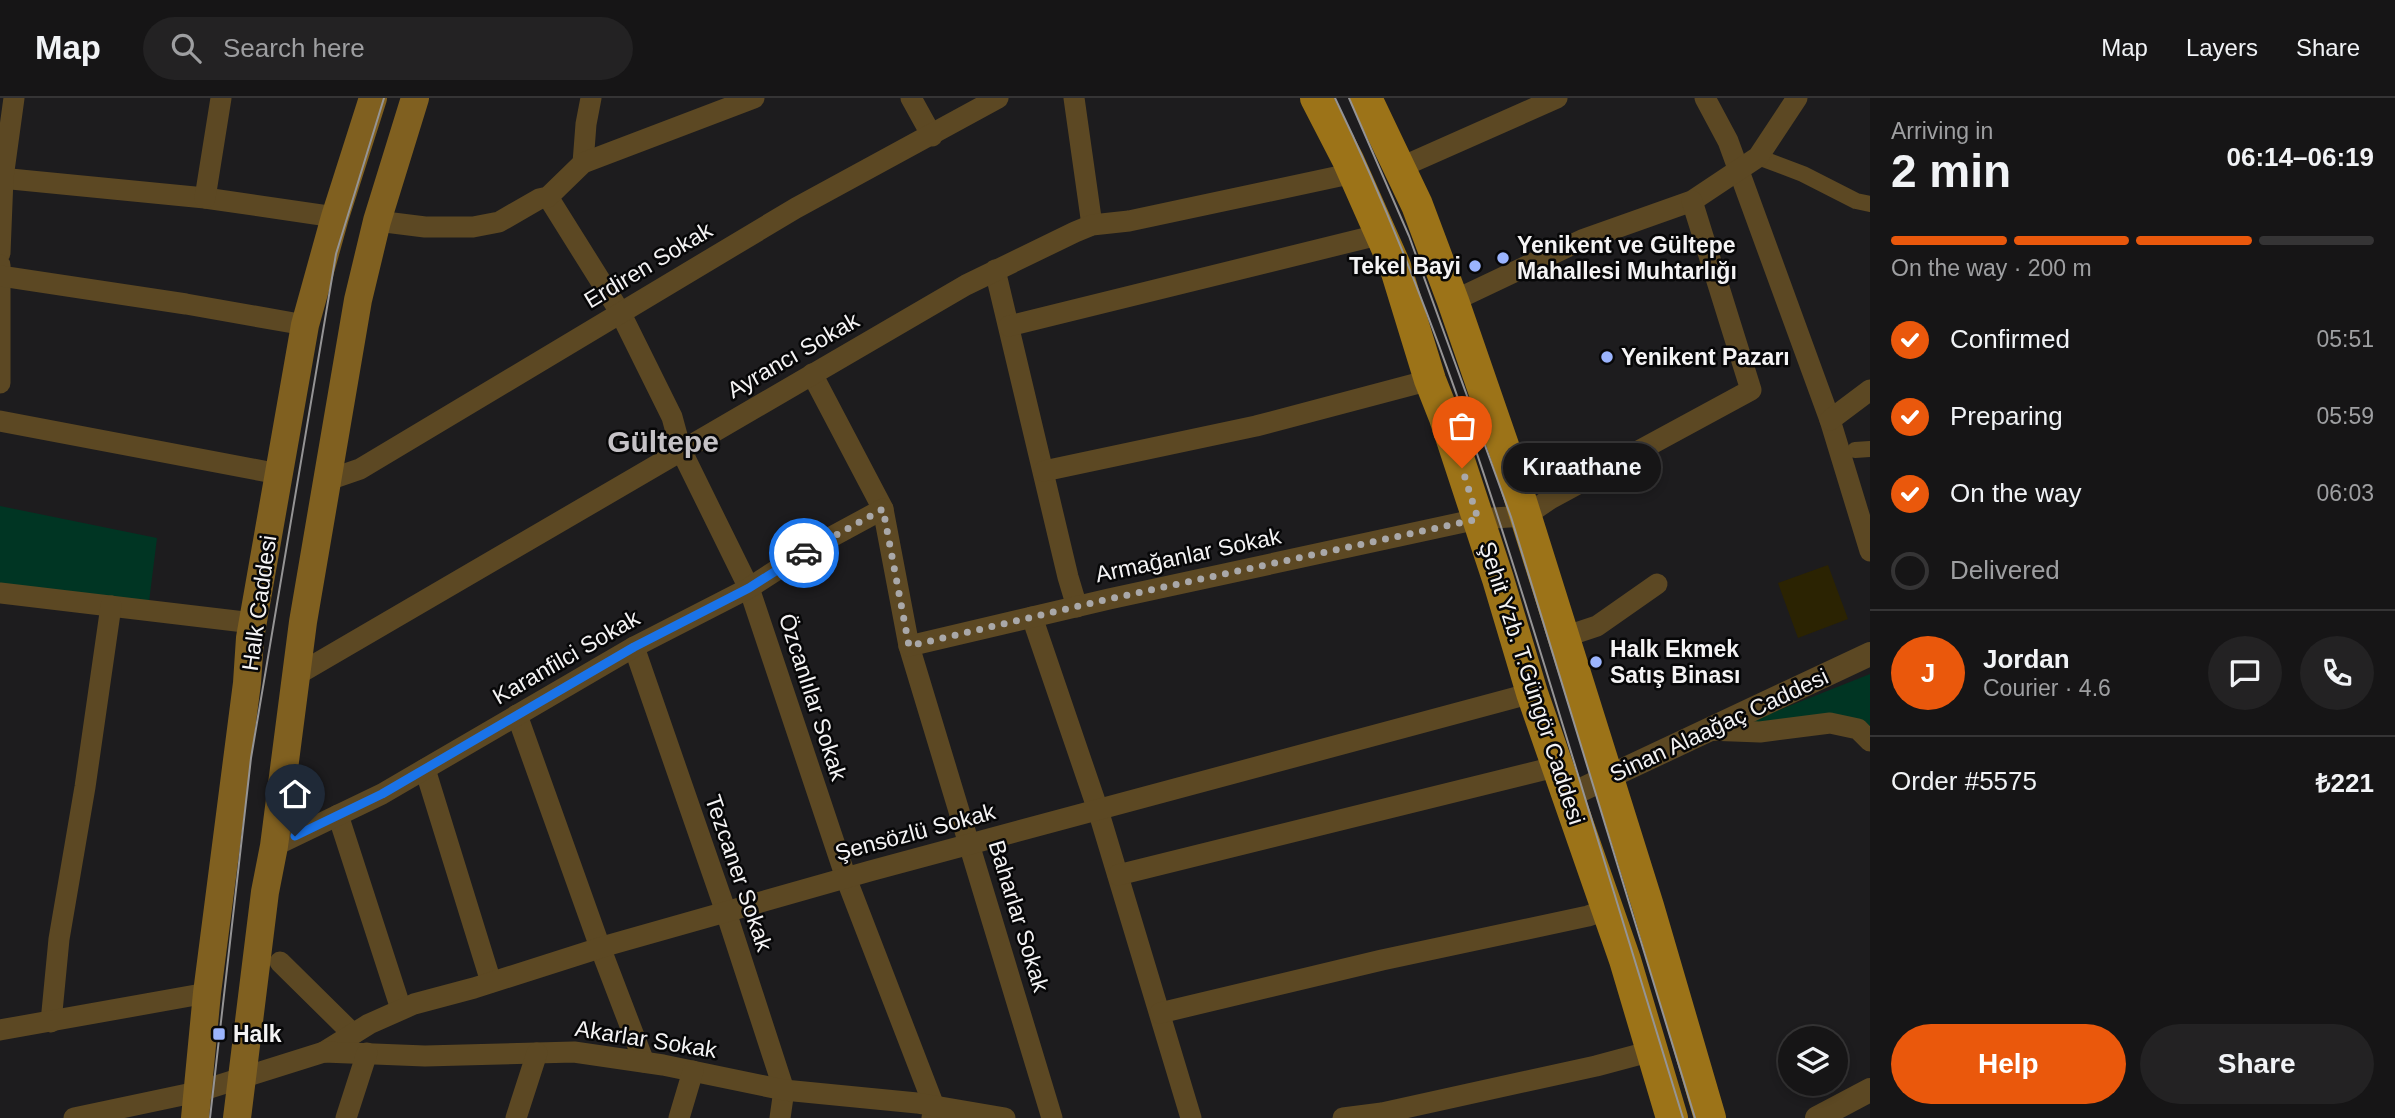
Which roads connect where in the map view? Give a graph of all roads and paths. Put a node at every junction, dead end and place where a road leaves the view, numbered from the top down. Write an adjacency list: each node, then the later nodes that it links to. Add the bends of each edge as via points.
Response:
1 (14, 98): 21 (street)
2 (221, 98): 23 (street)
3 (373, 98): 26 (main road, Halk Caddesi)
4 (415, 98): 27 (main road, Halk Caddesi)
5 (591, 98): 17 (street)
6 (754, 98): 17 (street)
7 (911, 98): 15 (street)
8 (998, 98): 15 (street, Erdiren Sokak)
9 (1074, 98): 28 (street)
10 (1316, 98): 20 (main road, Şehit Yzb. T.Güngör Caddesi)
11 (1366, 98): 18 (main road, Şehit Yzb. T.Güngör Caddesi)
12 (1558, 98): 18 (street)
13 (1705, 98): 19 (street)
14 (1797, 98): 16 (street)
15 (932, 136): 34 (street, Erdiren Sokak, via 796,208)
16 (1758, 157): 19 (street); 25 (street)
17 (583, 163): 22 (street)
18 (1399, 169): 33 (main road, Şehit Yzb. T.Güngör Caddesi)
19 (1738, 170): 24 (street); 41 (street)
20 (1354, 173): 28 (street, Ayrancı Sokak); 29 (main road, Şehit Yzb. T.Güngör Caddesi)
21 (2, 178): 23 (street); 30 (street)
22 (548, 197): 27 (street, via 499,222 473,227); 34 (street, Özcanlılar Sokak)
23 (205, 198): 26 (street)
24 (1692, 201): 33 (street, via 1582,240); 48 (street, via 1751,390)
25 (1870, 204)
26 (335, 218): 35 (main road, Halk Caddesi)
27 (377, 221): 46 (main road, Halk Caddesi, via 358,300)
28 (1093, 225): 31 (street, Ayrancı Sokak)
29 (1382, 234): 36 (street); 38 (main road, Şehit Yzb. T.Güngör Caddesi)
30 (0, 253)
31 (995, 270): 36 (street); 37 (street, Ayrancı Sokak)
32 (1, 272): 35 (street); 39 (street)
33 (1453, 301): 48 (main road, Şehit Yzb. T.Güngör Caddesi)
34 (620, 312): 43 (street, Özcanlılar Sokak, via 672,416); 46 (street, Erdiren Sokak, via 360,469)
35 (305, 325): 45 (main road, Halk Caddesi)
36 (1009, 326): 44 (street)
37 (812, 374): 43 (street, Ayrancı Sokak); 47 (street, Baharlar Sokak)
38 (1430, 380): 44 (street, via 1256,426); 49 (main road, Şehit Yzb. T.Güngör Caddesi)
39 (0, 383)
40 (1870, 390): 41 (street)
41 (1830, 419): 50 (street)
42 (0, 421): 45 (street)
43 (681, 450): 52 (street, Özcanlılar Sokak); 62 (street, Ayrancı Sokak)
44 (1044, 471): 55 (street)
45 (279, 474): 57 (main road, Halk Caddesi)
46 (328, 480): 62 (main road, Halk Caddesi)
47 (883, 509): 52 (street, Karanfilci Sokak); 59 (street, Baharlar Sokak)
48 (1525, 516): 49 (street, Armağanlar Sokak); 58 (main road, Şehit Yzb. T.Güngör Caddesi)
49 (1478, 519): 55 (street, Armağanlar Sokak); 63 (main road, Şehit Yzb. T.Güngör Caddesi)
50 (1870, 551)
51 (1657, 584): 58 (street, via 1597,626)
52 (749, 588): 60 (street, Karanfilci Sokak); 76 (street, Özcanlılar Sokak)
53 (0, 593): 54 (street)
54 (111, 606): 57 (street); 85 (street, via 59,939)
55 (1077, 607): 56 (street, Armağanlar Sokak)
56 (1032, 617): 59 (street, Armağanlar Sokak); 71 (street)
57 (253, 623): 82 (main road, Halk Caddesi)
58 (1564, 637): 69 (main road, Şehit Yzb. T.Güngör Caddesi)
59 (909, 646): 73 (street, Baharlar Sokak)
60 (634, 647): 64 (street, Karanfilci Sokak); 78 (street, Tezcaner Sokak)
61 (1870, 654): 65 (street, Sinan Alaağaç Caddesi)
62 (295, 676): 74 (main road, Halk Caddesi)
63 (1531, 693): 67 (main road, Şehit Yzb. T.Güngör Caddesi); 71 (street, Şensözlü Sokak)
64 (517, 715): 68 (street, Karanfilci Sokak); 79 (street)
65 (1707, 730): 66 (street, via 1760,732 1830,723 1857,729); 69 (street, Sinan Alaağaç Caddesi)
66 (1870, 741)
67 (1559, 766): 70 (main road, Şehit Yzb. T.Güngör Caddesi); 75 (street)
68 (425, 769): 72 (street, Karanfilci Sokak); 81 (street)
69 (1607, 778): 70 (street, Sinan Alaağaç Caddesi); 110 (main road, Şehit Yzb. T.Güngör Caddesi)
70 (1568, 796): 77 (main road, Şehit Yzb. T.Güngör Caddesi)
71 (1098, 810): 73 (street, Şensözlü Sokak); 75 (street)
72 (338, 815): 74 (street, Karanfilci Sokak); 83 (street)
73 (970, 844): 76 (street, Şensözlü Sokak); 106 (street, Baharlar Sokak)
74 (274, 846): 94 (main road, Halk Caddesi)
75 (1118, 876): 84 (street)
76 (846, 878): 78 (street, Şensözlü Sokak); 98 (street, Özcanlılar Sokak)
77 (1608, 909): 84 (street); 88 (main road, Şehit Yzb. T.Güngör Caddesi)
78 (726, 912): 79 (street, Şensözlü Sokak); 95 (street, Tezcaner Sokak)
79 (600, 947): 81 (street, Şensözlü Sokak); 92 (street)
80 (279, 962): 87 (street)
81 (491, 982): 83 (street, Şensözlü Sokak)
82 (207, 993): 85 (street); 97 (main road, Halk Caddesi)
83 (401, 1009): 87 (street, Şensözlü Sokak)
84 (1160, 1013): 107 (street)
85 (51, 1022): 86 (street)
86 (0, 1030)
87 (353, 1034): 89 (street, Şensözlü Sokak)
88 (1652, 1051): 108 (street); 109 (main road, Şehit Yzb. T.Güngör Caddesi)
89 (324, 1052): 90 (street, Akarlar Sokak); 94 (street, Akarlar Sokak)
90 (367, 1053): 91 (street, Akarlar Sokak); 101 (street)
91 (537, 1053): 92 (street, Akarlar Sokak, via 574,1052); 102 (street)
92 (644, 1062): 93 (street, Akarlar Sokak)
93 (693, 1071): 95 (street, Akarlar Sokak); 103 (street)
94 (242, 1078): 97 (street, Akarlar Sokak); 100 (main road, Halk Caddesi)
95 (784, 1090): 98 (street, Akarlar Sokak); 104 (street, Tezcaner Sokak)
96 (1870, 1090): 111 (street)
97 (196, 1105): 99 (street, Akarlar Sokak)
98 (933, 1112): 105 (street, Akarlar Sokak)
99 (74, 1118)
100 (237, 1118)
101 (346, 1118)
102 (516, 1118)
103 (680, 1118)
104 (780, 1118)
105 (1005, 1118)
106 (1052, 1118)
107 (1191, 1118)
108 (1343, 1118)
109 (1672, 1118)
110 (1710, 1118)
111 (1817, 1118)

